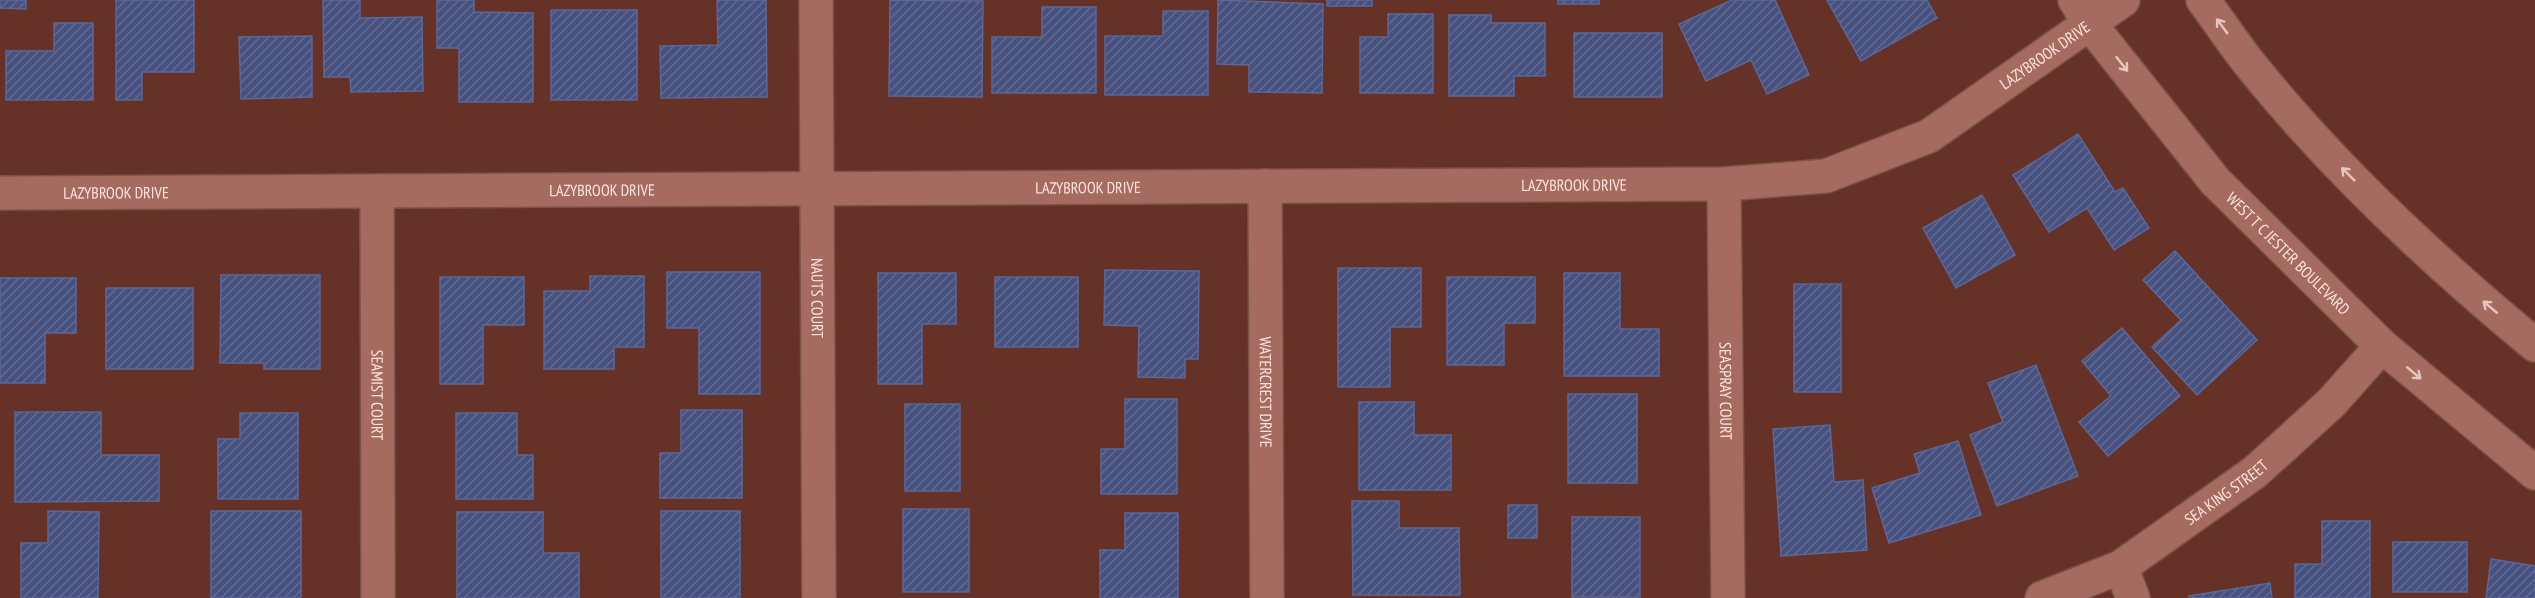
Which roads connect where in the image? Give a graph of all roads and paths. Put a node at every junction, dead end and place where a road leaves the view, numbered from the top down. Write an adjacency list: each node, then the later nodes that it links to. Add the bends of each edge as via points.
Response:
1 (816, 0): 7 (street, NAUTS COURT)
2 (2123, 0): 4 (street, LAZYBROOK DRIVE)
3 (2203, 0): 10 (street, one-way to 3, via 2428,254 2331,158 2249,63)
4 (2082, 12): 5 (street, LAZYBROOK DRIVE, via 1929,136 1826,176); 11 (street, WEST T C JESTER BOULEVARD, one-way to 11, via 2215,181)
5 (1724, 183): 6 (street, LAZYBROOK DRIVE); 17 (street, SEASPRAY COURT)
6 (1265, 186): 7 (street, LAZYBROOK DRIVE); 16 (street, WATERCREST DRIVE)
7 (816, 189): 8 (street, LAZYBROOK DRIVE); 15 (street, NAUTS COURT)
8 (377, 191): 9 (street, LAZYBROOK DRIVE); 14 (street, SEAMIST COURT)
9 (0, 193)
10 (2535, 345)
11 (2382, 346): 12 (street, WEST T C JESTER BOULEVARD, one-way to 12); 13 (street, SEA KING STREET, via 2331,403 2255,472)
12 (2535, 472)
13 (2121, 567): 18 (street, SEA KING STREET); 19 (street)
14 (378, 598)
15 (819, 598)
16 (1267, 598)
17 (1728, 598)
18 (2042, 598)
19 (2133, 598)

